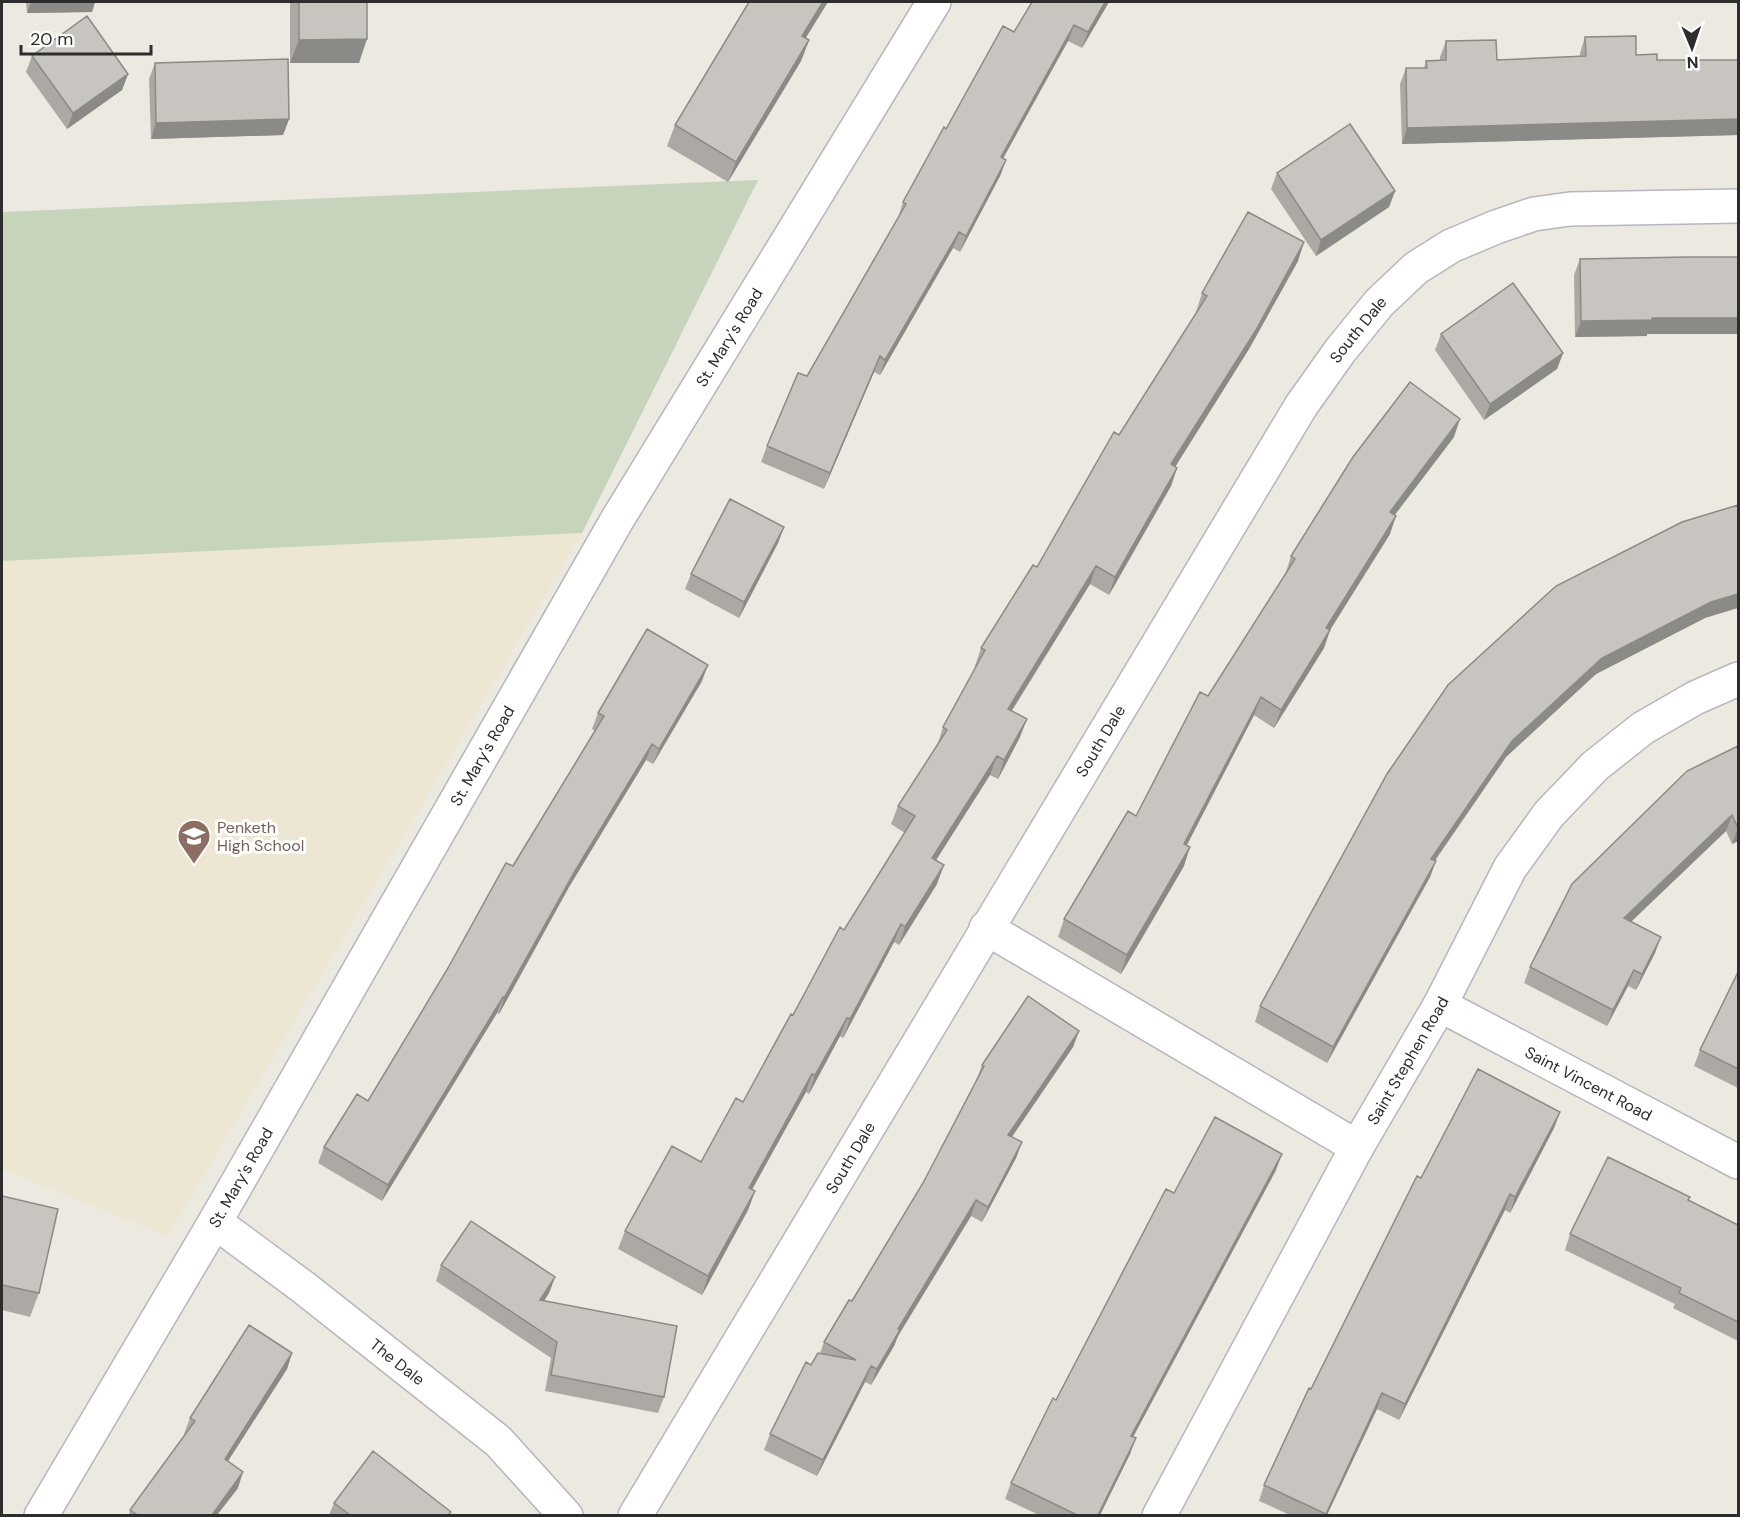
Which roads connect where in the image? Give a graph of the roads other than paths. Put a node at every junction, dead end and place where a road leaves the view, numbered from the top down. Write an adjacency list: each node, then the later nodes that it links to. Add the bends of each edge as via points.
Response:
1 (934, 2): 8 (street, St. Mary's Road, via 617,520)
2 (1738, 206): 4 (street, South Dale, via 1570,209 1534,214 1451,246 1416,268 1379,303 1301,406)
3 (1738, 679): 5 (street, Saint Stephen Road, via 1643,728 1595,766 1549,814 1510,868)
4 (986, 928): 6 (street); 11 (street, South Dale)
5 (1440, 1005): 6 (street, Saint Stephen Road); 7 (street, Saint Vincent Road)
6 (1358, 1147): 12 (street, Saint Stephen Road)
7 (1738, 1162)
8 (215, 1222): 9 (street, St. Mary's Road); 10 (street, The Dale, via 498,1441)
9 (41, 1515)
10 (566, 1515)
11 (635, 1515)
12 (1159, 1515)

